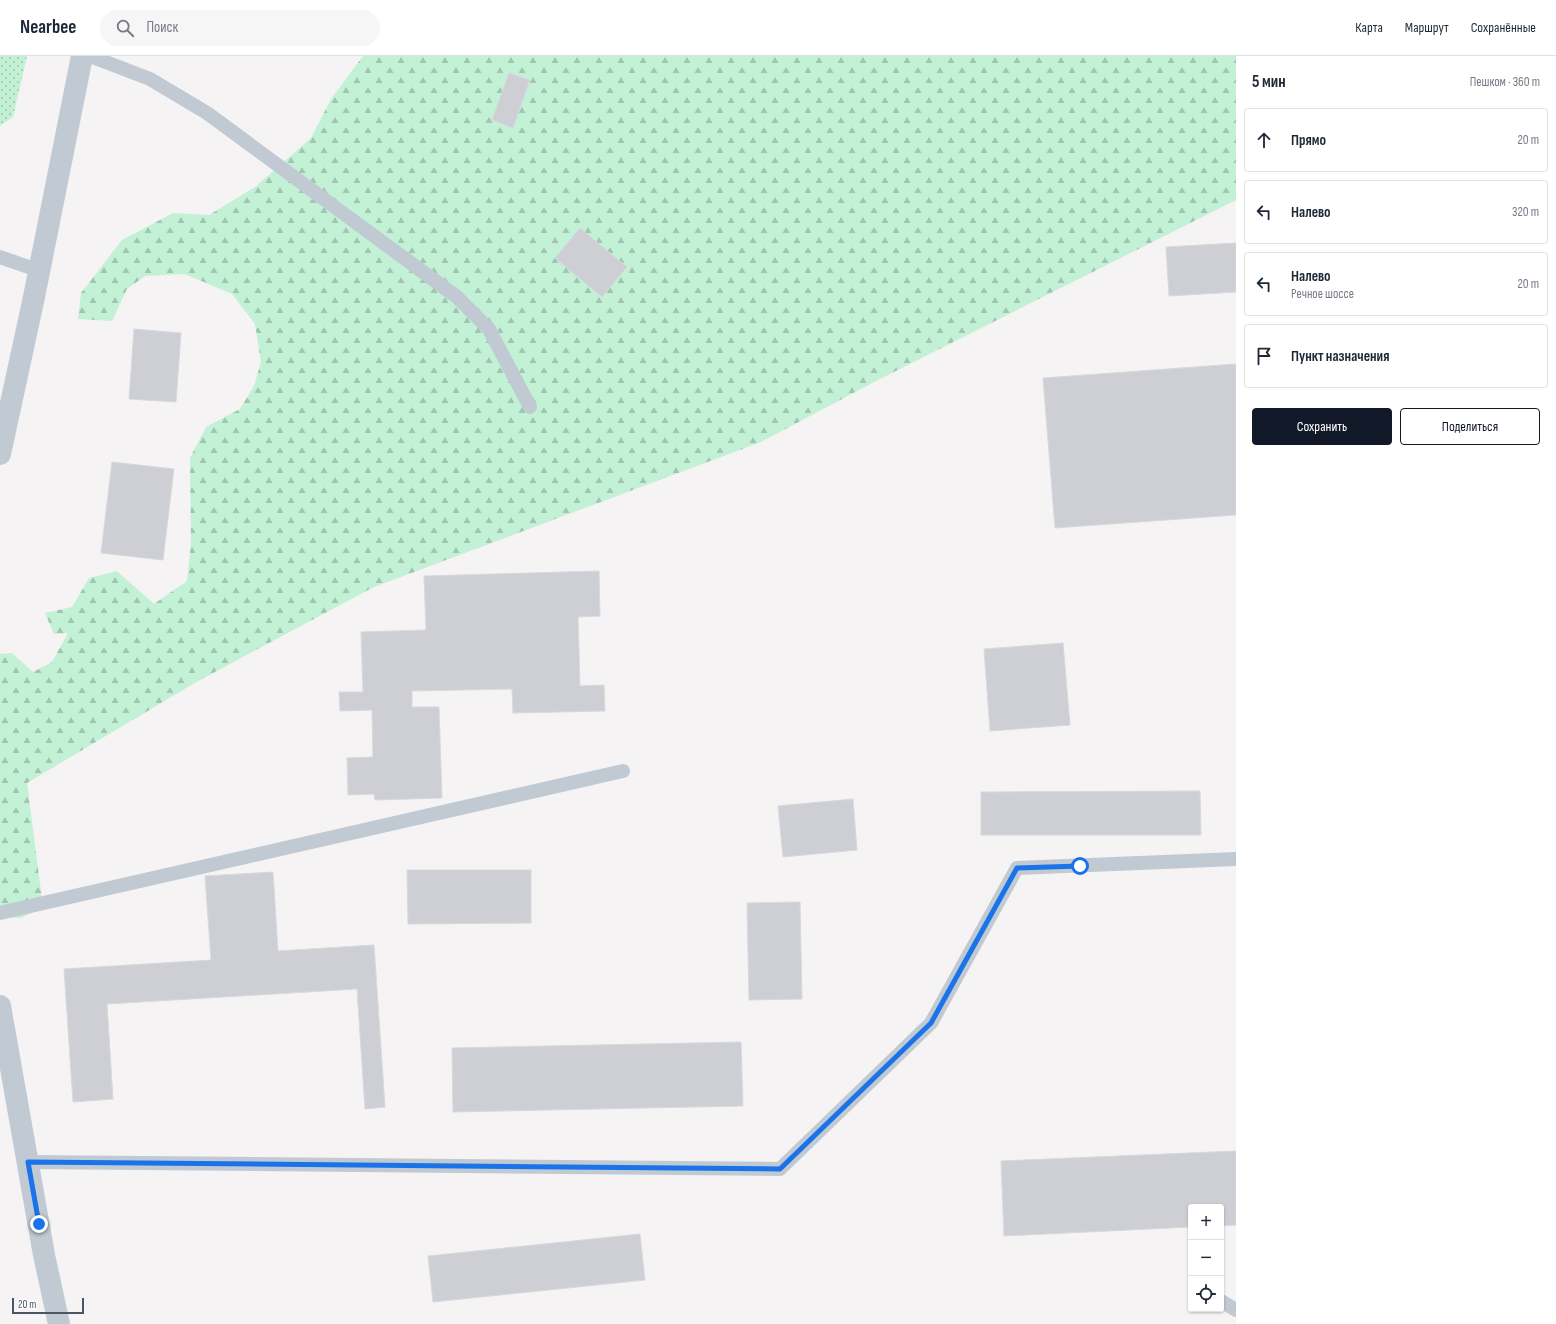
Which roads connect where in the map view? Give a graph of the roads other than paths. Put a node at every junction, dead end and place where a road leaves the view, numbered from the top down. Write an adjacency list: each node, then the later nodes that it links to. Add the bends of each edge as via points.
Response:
1 (82, 56): 4 (street)
2 (90, 56): 5 (lane, via 150,79 208,113 457,297 489,329)
3 (0, 257): 4 (lane)
4 (40, 270): 6 (street)
5 (530, 407)
6 (0, 454)
7 (624, 771): 9 (lane)
8 (1236, 859): 11 (lane, via 1017,868 931,1023 780,1169)
9 (0, 913)
10 (0, 1006): 11 (street)
11 (28, 1162): 14 (street)
12 (1224, 1303): 13 (lane)
13 (1236, 1310)
14 (59, 1324)

